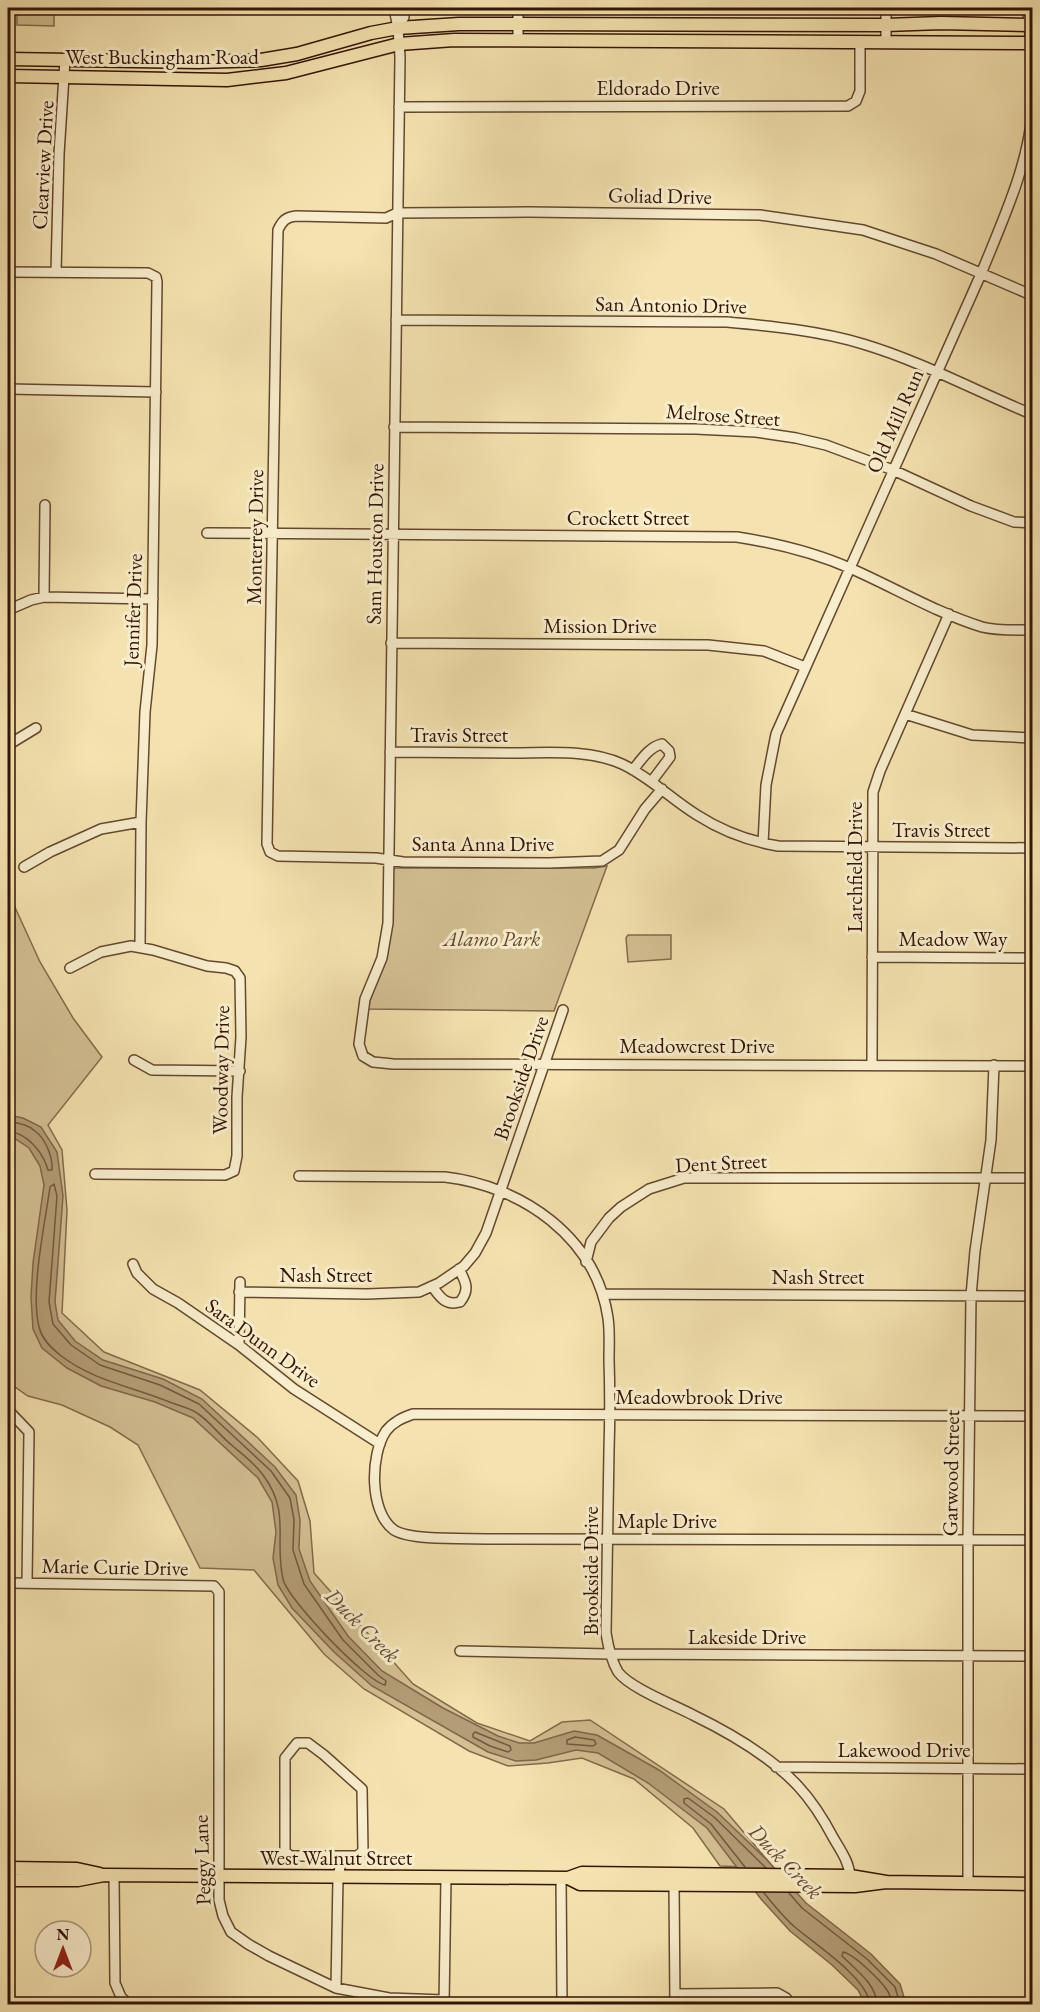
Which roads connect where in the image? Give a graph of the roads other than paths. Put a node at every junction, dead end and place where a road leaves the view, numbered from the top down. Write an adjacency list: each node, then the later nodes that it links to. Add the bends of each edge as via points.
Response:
1 (394, 8): 9 (street, Sam Houston Drive)
2 (404, 8): 9 (street, Sam Houston Drive)
3 (518, 8): 6 (street)
4 (886, 8): 7 (street)
5 (1028, 8): 8 (street, Old Mill Run)
6 (518, 23): 7 (main road, West Buckingham Road); 9 (main road, West Buckingham Road); 10 (street)
7 (886, 25): 8 (main road, West Buckingham Road); 12 (street)
8 (1030, 25): 13 (street, Old Mill Run)
9 (398, 28): 14 (street, Sam Houston Drive); 15 (main road, West Buckingham Road)
10 (518, 40): 11 (main road, West Buckingham Road); 14 (main road, West Buckingham Road)
11 (860, 41): 12 (main road, West Buckingham Road); 23 (street, Eldorado Drive, via 860,92 848,106)
12 (886, 41): 13 (main road, West Buckingham Road)
13 (1032, 43): 28 (street, Old Mill Run, via 1028,142)
14 (399, 44): 19 (main road, West Buckingham Road); 23 (street, Sam Houston Drive)
15 (297, 54): 18 (main road, West Buckingham Road, via 261,60); 19 (main road)
16 (8, 59): 17 (main road, West Buckingham Road)
17 (65, 60): 18 (main road, West Buckingham Road); 21 (street, Clearview Drive)
18 (198, 62): 22 (main road)
19 (299, 70): 22 (main road, West Buckingham Road, via 255,78)
20 (8, 76): 21 (main road, West Buckingham Road)
21 (65, 78): 22 (main road, West Buckingham Road); 27 (street, Clearview Drive)
22 (198, 80)
23 (399, 107): 24 (street, Sam Houston Drive)
24 (397, 213): 25 (street, Goliad Drive, via 386,218 296,216); 28 (street, Goliad Drive, via 760,214 863,230 936,254); 30 (street, Sam Houston Drive)
25 (281, 223): 40 (street, Monterrey Drive)
26 (8, 272): 27 (street)
27 (56, 272): 33 (street, Jennifer Drive, via 154,276)
28 (981, 274): 29 (street, Goliad Drive); 31 (street, Old Mill Run)
29 (1029, 294)
30 (396, 320): 31 (street, San Antonio Drive, via 727,322 862,343); 35 (street, Sam Houston Drive)
31 (937, 372): 34 (street, San Antonio Drive); 36 (street, Old Mill Run)
32 (8, 389): 33 (street)
33 (156, 392): 44 (street, Jennifer Drive)
34 (1029, 413)
35 (394, 427): 36 (street, Melrose Street, via 756,432 826,445); 41 (street, Sam Houston Drive)
36 (893, 471): 38 (street, Melrose Street, via 970,506 1014,522); 42 (street, Old Mill Run)
37 (45, 505): 43 (street)
38 (1032, 523)
39 (207, 533): 40 (street, Crockett Street)
40 (273, 534): 41 (street, Crockett Street); 62 (street, Monterrey Drive, via 267,844)
41 (393, 535): 42 (street, Crockett Street, via 736,537); 48 (street, Sam Houston Drive)
42 (850, 567): 46 (street, Crockett Street); 49 (street, Old Mill Run)
43 (44, 597): 44 (street); 45 (street)
44 (153, 598): 58 (street, Jennifer Drive)
45 (8, 610)
46 (949, 614): 47 (street, Crockett Street, via 984,627); 50 (street, Larchfield Drive)
47 (1032, 630)
48 (392, 643): 49 (street, Mission Drive, via 708,645 764,651); 54 (street, Sam Houston Drive)
49 (805, 667): 59 (street, Old Mill Run, via 776,734 770,758)
50 (905, 714): 52 (street, via 972,735); 60 (street, Larchfield Drive, via 873,792)
51 (36, 728): 53 (street)
52 (1032, 738)
53 (8, 745)
54 (390, 752): 55 (street, Travis Street, via 567,754 598,757); 63 (street, Sam Houston Drive)
55 (633, 770): 56 (street, Travis Street); 56 (street, via 662,744 669,757)
56 (652, 781): 57 (street, Travis Street)
57 (662, 789): 59 (street, Travis Street, via 721,828); 63 (street, Santa Anna Drive, via 619,850 602,861)
58 (141, 822): 64 (street, via 101,829); 65 (street, Jennifer Drive)
59 (763, 843): 60 (street, Travis Street)
60 (873, 848): 61 (street, Travis Street); 66 (street, Larchfield Drive)
61 (1032, 848)
62 (270, 852): 63 (street, Santa Anna Drive, via 278,856)
63 (388, 861): 70 (street, Sam Houston Drive, via 388,923 382,958 365,999 359,1044)
64 (24, 867)
65 (140, 947): 68 (street, via 101,952); 76 (street, Woodway Drive, via 235,971 240,978)
66 (872, 957): 67 (street, Meadow Way); 73 (street, Larchfield Drive)
67 (1032, 958)
68 (70, 968)
69 (563, 1010): 72 (street, Brookside Drive)
70 (363, 1056): 72 (street, Meadowcrest Drive, via 373,1062 393,1064)
71 (134, 1060): 76 (street, via 152,1070)
72 (544, 1063): 73 (street, Meadowcrest Drive); 81 (street, Brookside Drive)
73 (872, 1065): 74 (street, Meadowcrest Drive)
74 (994, 1065): 75 (street, Meadowcrest Drive); 79 (street, Garwood Street)
75 (1032, 1066)
76 (240, 1071): 77 (street, Woodway Drive, via 234,1171 225,1175)
77 (95, 1174)
78 (299, 1176): 81 (street, via 445,1177)
79 (986, 1178): 80 (street, Dent Street); 82 (street, Dent Street, via 684,1178 649,1189 621,1207 591,1242); 87 (street, Garwood Street)
80 (1032, 1178)
81 (501, 1191): 82 (street, via 544,1213); 84 (street, Nash Street, via 486,1233 475,1253)
82 (586, 1262): 86 (street, Brookside Drive)
83 (133, 1264): 89 (street, Sara Dunn Drive, via 153,1289)
84 (459, 1269): 85 (street, Nash Street); 85 (street, via 467,1288 460,1302 447,1303)
85 (432, 1286): 89 (street, Nash Street, via 419,1292 367,1294 240,1287)
86 (603, 1294): 87 (street, Nash Street); 91 (street, Brookside Drive, via 608,1320)
87 (971, 1296): 88 (street, Nash Street); 92 (street, Garwood Street)
88 (1032, 1296)
89 (239, 1345): 94 (street, Sara Dunn Drive, via 294,1389)
90 (8, 1410): 99 (street, via 29,1432)
91 (610, 1415): 92 (street, Meadowbrook Drive); 94 (street, Meadowbrook Drive, via 413,1414 399,1419); 95 (street, Brookside Drive)
92 (970, 1416): 93 (street, Meadowbrook Drive); 96 (street, Garwood Street)
93 (1032, 1416)
94 (380, 1444): 95 (street, Maple Drive, via 375,1492 378,1508 394,1530 408,1536)
95 (608, 1538): 96 (street, Maple Drive); 102 (street, Brookside Drive, via 606,1633)
96 (968, 1540): 97 (street, Maple Drive); 103 (street, Garwood Street)
97 (1032, 1540)
98 (8, 1583): 99 (street, Marie Curie Drive)
99 (27, 1583): 100 (street, Marie Curie Drive, via 214,1586)
100 (219, 1592): 112 (street, Peggy Lane)
101 (460, 1651): 102 (street, Lakeside Drive)
102 (610, 1654): 103 (street, Lakeside Drive); 105 (street, Brookside Drive, via 630,1683 748,1745)
103 (968, 1656): 104 (street, Lakeside Drive); 106 (street, Garwood Street)
104 (1032, 1656)
105 (776, 1767): 106 (street, Lakewood Drive); 111 (street, Brookside Drive, via 812,1802 846,1861)
106 (968, 1769): 107 (street, Lakewood Drive); 120 (street, Garwood Street)
107 (1032, 1769)
108 (342, 1856): 108 (street, West Walnut Street, via 357,1856 363,1851 362,1789 308,1743 297,1743 285,1758 285,1851 290,1856); 113 (street)
109 (8, 1868): 110 (main road, West Walnut Street, via 77,1869)
110 (109, 1876): 112 (main road, West Walnut Street); 116 (main road, West Walnut Street); 126 (street, via 115,1983)
111 (850, 1876): 118 (main road, West Walnut Street); 119 (main road, West Walnut Street)
112 (219, 1877): 113 (main road, West Walnut Street); 123 (street, Peggy Lane, via 221,1908 231,1932 269,1956)
113 (338, 1878): 114 (main road, West Walnut Street); 123 (street)
114 (446, 1878): 115 (main road, West Walnut Street); 125 (street)
115 (565, 1878): 117 (main road, West Walnut Street, via 582,1873); 122 (main road, West Walnut Street, via 580,1884); 127 (street)
116 (8, 1880)
117 (721, 1880): 118 (main road, West Walnut Street); 122 (main road, West Walnut Street)
118 (793, 1880): 119 (main road, West Walnut Street, via 855,1887)
119 (886, 1882): 120 (main road, West Walnut Street)
120 (968, 1883): 121 (main road, West Walnut Street)
121 (1032, 1884)
122 (674, 1885): 124 (street)
123 (336, 1988): 125 (street, Peggy Lane, via 389,1998)
124 (675, 1999): 128 (street, via 777,1993)
125 (444, 2002)
126 (128, 2004)
127 (562, 2004)
128 (791, 2004)

